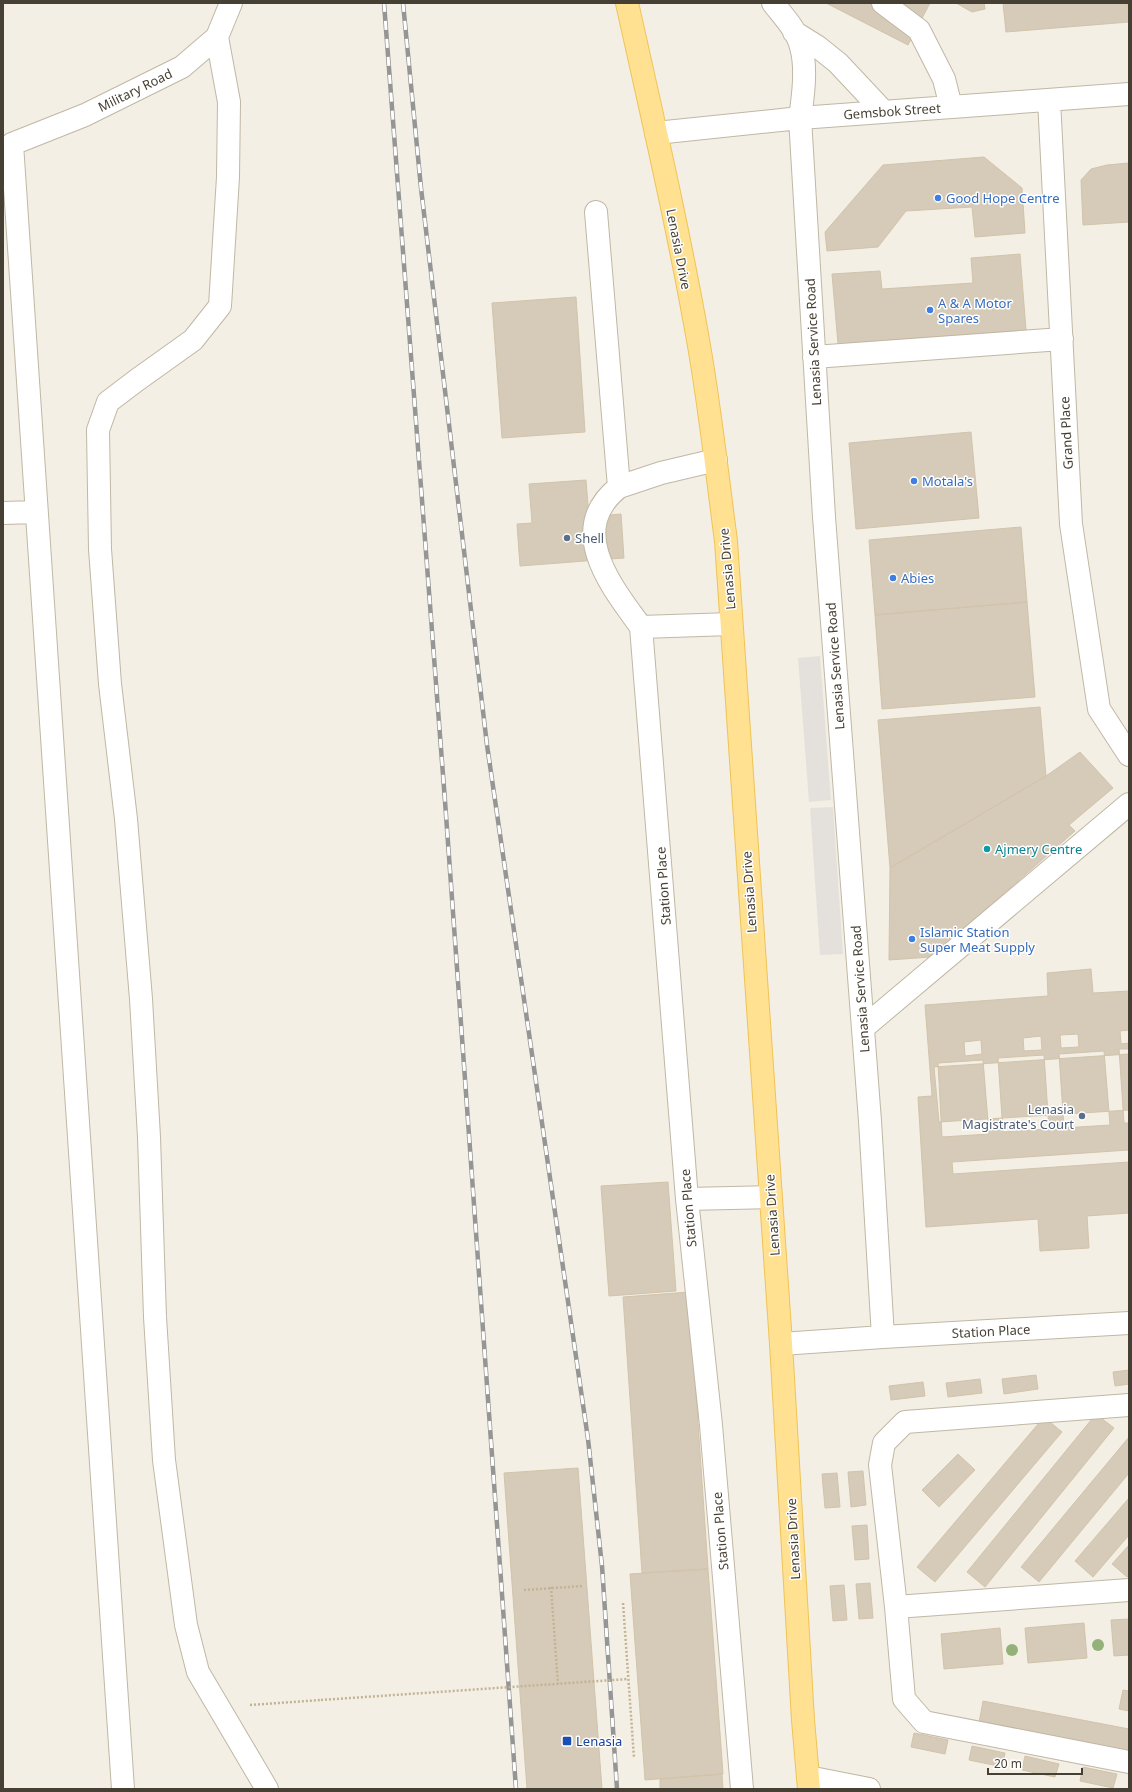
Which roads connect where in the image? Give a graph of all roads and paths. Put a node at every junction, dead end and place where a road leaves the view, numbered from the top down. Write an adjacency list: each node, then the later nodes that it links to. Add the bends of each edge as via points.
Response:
1 (231, 3): 6 (street, Military Road)
2 (627, 3): 12 (main road, Lenasia Drive)
3 (773, 3): 5 (street, Lenasia Service Road)
4 (883, 3): 9 (street, via 920,30 944,79)
5 (794, 32): 10 (street, via 838,63); 11 (street, Lenasia Service Road, via 801,47 804,82)
6 (217, 37): 13 (street, Military Road, via 182,67 85,115); 45 (street, via 229,102 228,177 220,306 193,340 108,402 98,430 100,548 110,684 126,819 141,998 155,1317 166,1476 186,1625 198,1672)
7 (1129, 94): 8 (street, Gemsbok Street)
8 (1049, 100): 9 (street, Gemsbok Street); 15 (street, Grand Place)
9 (951, 107): 10 (street, Gemsbok Street)
10 (883, 111): 11 (street, Gemsbok Street)
11 (800, 118): 12 (street, Gemsbok Street); 16 (street, Lenasia Service Road)
12 (656, 133): 17 (main road, Lenasia Drive, via 698,341)
13 (7, 148): 19 (street)
14 (596, 212): 18 (street)
15 (1062, 339): 16 (street); 23 (street, Grand Place, via 1071,524 1099,709)
16 (814, 357): 25 (street, Lenasia Service Road)
17 (716, 460): 18 (street, via 661,473); 21 (main road, Lenasia Drive, via 726,541)
18 (619, 487): 22 (street, via 607,496 602,504 595,530 597,557 603,571)
19 (36, 512): 20 (street); 44 (street)
20 (3, 513)
21 (731, 624): 22 (street); 26 (main road, Lenasia Drive)
22 (642, 627): 27 (street, Station Place)
23 (1129, 755)
24 (1129, 804): 25 (street)
25 (863, 1028): 29 (street, Lenasia Service Road)
26 (770, 1196): 27 (street); 30 (main road, Lenasia Drive)
27 (687, 1199): 46 (street, Station Place, via 711,1425)
28 (1129, 1323): 29 (street, Station Place)
29 (883, 1336): 30 (street, Station Place)
30 (781, 1344): 43 (main road, Lenasia Drive)
31 (1129, 1405): 37 (street, via 906,1422 884,1443 880,1465)
32 (583, 1586): 33 (path)
33 (551, 1587): 34 (path); 39 (path)
34 (524, 1590)
35 (1129, 1590): 37 (street)
36 (623, 1603): 38 (path)
37 (896, 1607): 42 (street, via 904,1699 924,1722)
38 (628, 1679): 39 (path, bridge); 41 (path)
39 (558, 1684): 40 (path, bridge)
40 (262, 1704)
41 (634, 1758)
42 (1129, 1762)
43 (809, 1783): 47 (street)
44 (123, 1789)
45 (267, 1789)
46 (742, 1789)
47 (869, 1789)

